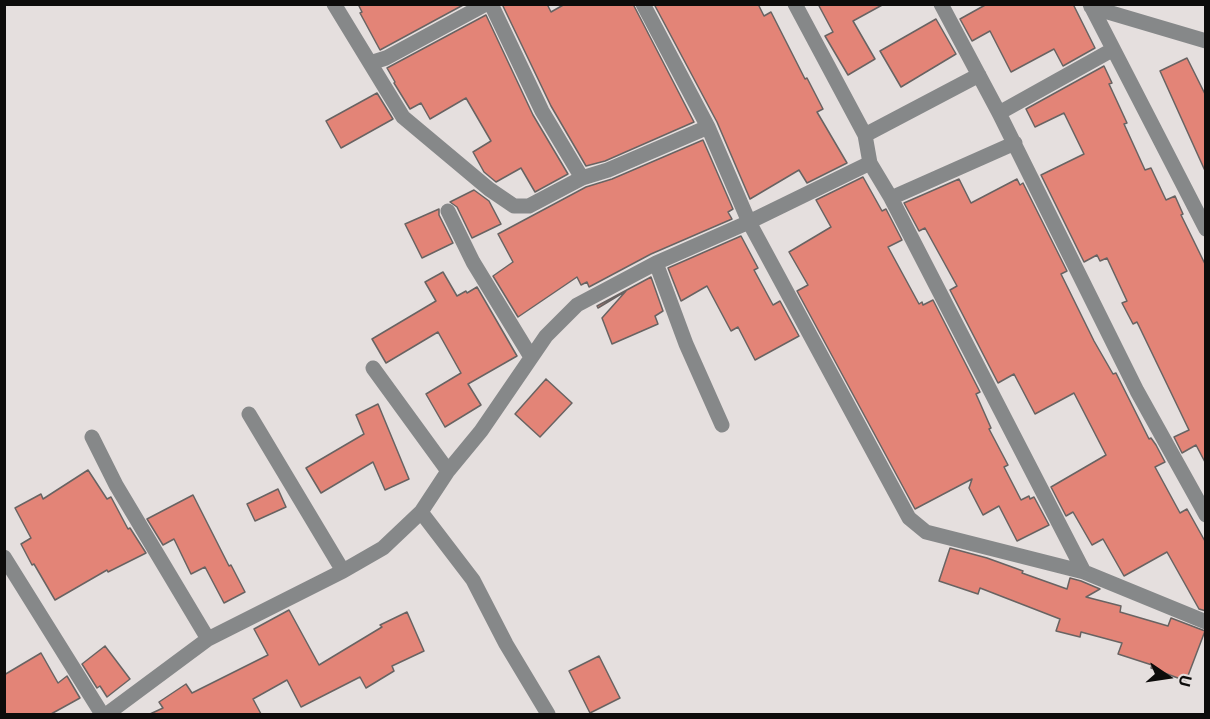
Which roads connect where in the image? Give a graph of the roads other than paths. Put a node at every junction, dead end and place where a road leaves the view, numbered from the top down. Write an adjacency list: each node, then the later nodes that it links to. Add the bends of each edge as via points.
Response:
1 (334, 4): 9 (street)
2 (489, 4): 9 (street); 16 (street, via 542,111)
3 (643, 4): 12 (street)
4 (795, 4): 13 (street)
5 (941, 4): 10 (street)
6 (1090, 6): 7 (street); 8 (street)
7 (1206, 41)
8 (1112, 50): 11 (street); 20 (street)
9 (370, 63): 16 (street, via 403,117 514,206 529,206)
10 (979, 75): 11 (street); 13 (street)
11 (999, 113): 14 (street)
12 (708, 127): 16 (street); 19 (street)
13 (865, 135): 15 (street)
14 (1015, 143): 17 (street); 29 (street, via 1137,391)
15 (870, 163): 17 (street); 19 (street)
16 (582, 178)
17 (891, 198): 32 (street)
18 (448, 211): 22 (street, via 473,262)
19 (749, 222): 21 (street); 32 (street, via 909,518 926,532)
20 (1206, 229)
21 (656, 263): 22 (street, via 577,305); 25 (street)
22 (531, 357): 27 (street, via 481,431)
23 (373, 368): 27 (street)
24 (249, 414): 31 (street)
25 (722, 425)
26 (92, 437): 34 (street, via 116,485)
27 (448, 471): 28 (street)
28 (422, 512): 31 (street, via 383,548); 37 (street, via 473,580)
29 (1206, 515)
30 (4, 557): 35 (street)
31 (343, 572): 34 (street)
32 (1084, 572): 33 (street)
33 (1206, 622)
34 (208, 639): 36 (street)
35 (102, 714)
36 (107, 714)
37 (548, 714)

